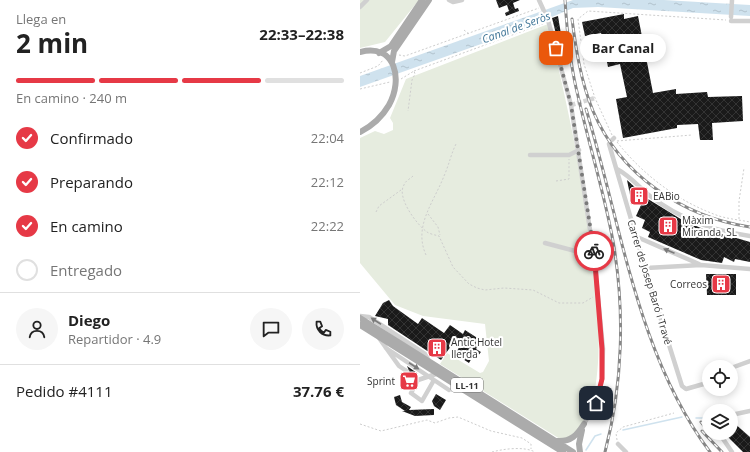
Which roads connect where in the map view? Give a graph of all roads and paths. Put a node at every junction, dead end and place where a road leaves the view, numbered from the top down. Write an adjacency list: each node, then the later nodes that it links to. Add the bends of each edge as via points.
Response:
1 (367, 0): 9 (street)
2 (422, 0): 16 (main road, via 391,46)
3 (429, 0): 17 (main road)
4 (449, 0): 5 (street)
5 (462, 0)
6 (539, 0): 8 (street)
7 (731, 1): 10 (street)
8 (542, 6): 11 (street); 14 (path, via 536,11)
9 (360, 7)
10 (731, 19): 12 (street); 27 (path, via 588,11 578,19 584,64)
11 (548, 20): 20 (path); 29 (street, via 571,105)
12 (750, 21)
13 (464, 30): 14 (path)
14 (470, 34): 17 (path, via 405,56)
15 (360, 52): 16 (main road, via 370,50)
16 (379, 53): 18 (main road)
17 (393, 54): 19 (main road)
18 (385, 56): 19 (main road); 21 (path, via 378,66)
19 (392, 62): 22 (main road)
20 (414, 71): 22 (path); 24 (path)
21 (360, 73)
22 (395, 81): 23 (path); 25 (main road, via 393,98 385,111 375,123)
23 (360, 89)
24 (408, 111)
25 (360, 132)
26 (692, 134): 27 (path)
27 (613, 141): 33 (street, Carrer de Josep Baró i Travé); 39 (path, via 658,184 700,208)
28 (456, 144): 38 (path)
29 (579, 150): 31 (street); 47 (street)
30 (530, 155): 31 (street)
31 (569, 155): 35 (path, via 569,179)
32 (744, 168): 39 (path)
33 (617, 169): 42 (street, via 650,196 688,219 717,230); 44 (street, Carrer de Josep Baró i Travé)
34 (412, 176): 36 (path)
35 (556, 181)
36 (402, 189): 37 (path, via 379,206); 41 (path, via 406,205)
37 (376, 212)
38 (427, 214): 41 (path); 43 (path, via 438,227)
39 (739, 220): 40 (path)
40 (750, 222)
41 (423, 228): 43 (path, via 428,233); 46 (path, via 421,236)
42 (750, 236)
43 (440, 237): 51 (path, via 453,267 468,284 477,288 533,290 559,303 583,303)
44 (637, 238): 48 (street, one-way to 44); 49 (street, Carrer de Josep Baró i Travé)
45 (545, 243): 47 (street)
46 (426, 255)
47 (594, 256): 51 (street)
48 (701, 265): 49 (street); 50 (street)
49 (646, 268): 62 (street, Carrer de Josep Baró i Travé, via 682,386 686,389)
50 (750, 269)
51 (598, 292): 68 (street, via 602,379 596,403)
52 (360, 317): 70 (main road, LL-11, one-way to 52)
53 (360, 324): 54 (main road, LL-11)
54 (378, 336): 55 (street); 59 (main road, LL-11)
55 (386, 348): 58 (street); 60 (street, one-way to 60)
56 (750, 361): 57 (street)
57 (738, 365)
58 (404, 370)
59 (439, 373): 60 (street); 75 (main road, LL-11)
60 (429, 376): 61 (street); 61 (street, via 417,379 411,393 422,401)
61 (434, 380): 63 (street)
62 (702, 384)
63 (449, 390)
64 (750, 411): 66 (street)
65 (674, 413): 71 (path, via 623,427 616,433)
66 (738, 414)
67 (360, 424): 72 (path, via 387,431 420,421 435,423 458,417 491,431 522,438 531,444)
68 (584, 424): 70 (main road, via 574,437); 77 (main road)
69 (724, 440): 79 (street)
70 (555, 441): 76 (main road, LL-11)
71 (618, 444): 78 (street)
72 (531, 449): 73 (path, via 501,449); 74 (path)
73 (492, 452)
74 (535, 452)
75 (563, 452)
76 (573, 452)
77 (580, 452)
78 (626, 452)
79 (732, 452)

